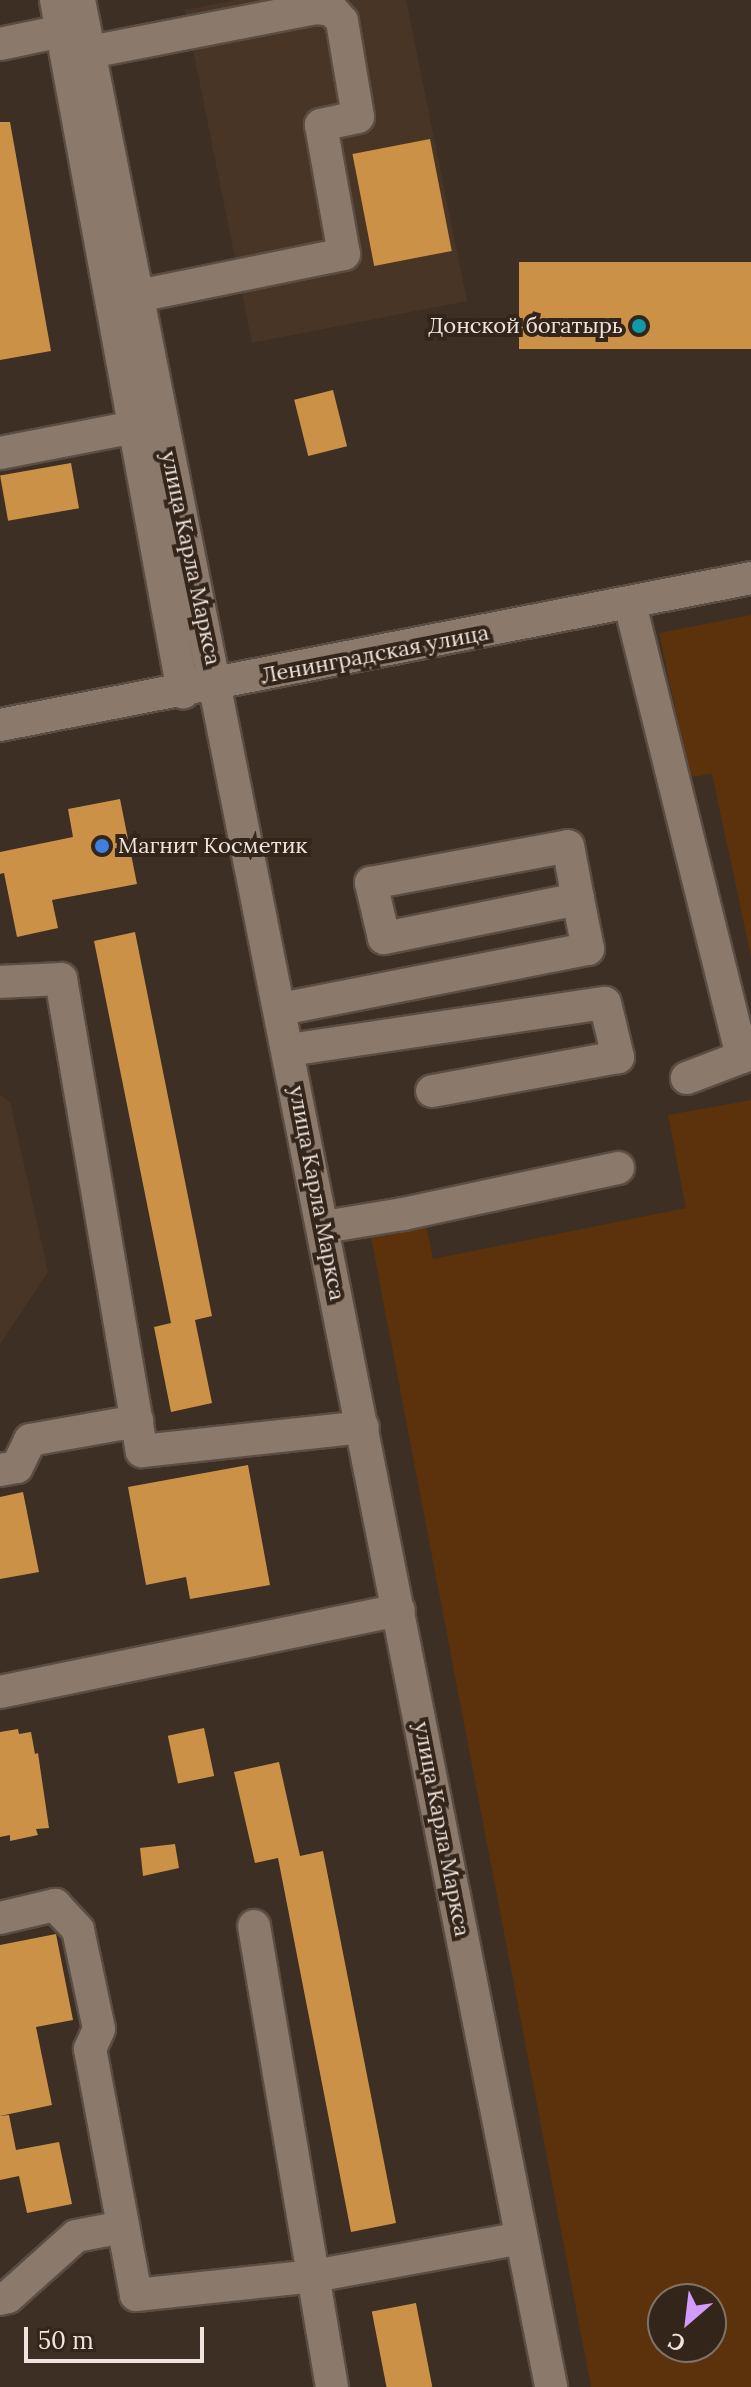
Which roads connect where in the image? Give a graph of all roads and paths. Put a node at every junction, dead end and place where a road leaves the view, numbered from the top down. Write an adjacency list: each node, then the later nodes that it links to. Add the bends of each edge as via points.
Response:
1 (56, 0): 3 (street, улица Карла Маркса)
2 (79, 0): 5 (street, улица Карла Маркса)
3 (62, 31): 4 (street); 7 (street, улица Карла Маркса)
4 (0, 44)
5 (90, 52): 6 (street, улица Карла Маркса); 6 (street, via 316,8 332,10 342,21 358,117 321,125 344,254)
6 (138, 296): 11 (street, улица Карла Маркса)
7 (135, 427): 8 (street); 12 (street, улица Карла Маркса)
8 (0, 453)
9 (751, 580): 10 (street, Ленинградская улица); 11 (street)
10 (630, 604): 11 (street, Ленинградская улица); 18 (street, via 742,1057)
11 (217, 684): 12 (street, Ленинградская улица); 16 (street, улица Карла Маркса)
12 (183, 690): 13 (street, Ленинградская улица)
13 (0, 726)
14 (578, 899): 14 (street, via 384,938 371,883 568,846); 16 (street, via 588,949)
15 (0, 982): 22 (street, via 61,979)
16 (281, 1009): 17 (street, улица Карла Маркса)
17 (289, 1050): 19 (street, via 605,1003 618,1057); 21 (street, улица Карла Маркса)
18 (687, 1078)
19 (432, 1091)
20 (618, 1168): 21 (street)
21 (324, 1227): 23 (street, улица Карла Маркса)
22 (137, 1421): 23 (street, via 142,1451); 24 (street, via 30,1440 17,1467)
23 (363, 1427): 25 (street, улица Карла Маркса)
24 (0, 1470)
25 (399, 1610): 26 (street); 30 (street, улица Карла Маркса)
26 (0, 1692)
27 (0, 1918): 29 (street, via 55,1905 78,1930 99,2029 90,2049)
28 (254, 1926): 31 (street)
29 (123, 2227): 31 (street, via 136,2295); 32 (street, via 76,2236)
30 (522, 2238): 31 (street); 34 (street, улица Карла Маркса)
31 (314, 2276): 33 (street)
32 (0, 2299)
33 (332, 2387)
34 (551, 2387)

